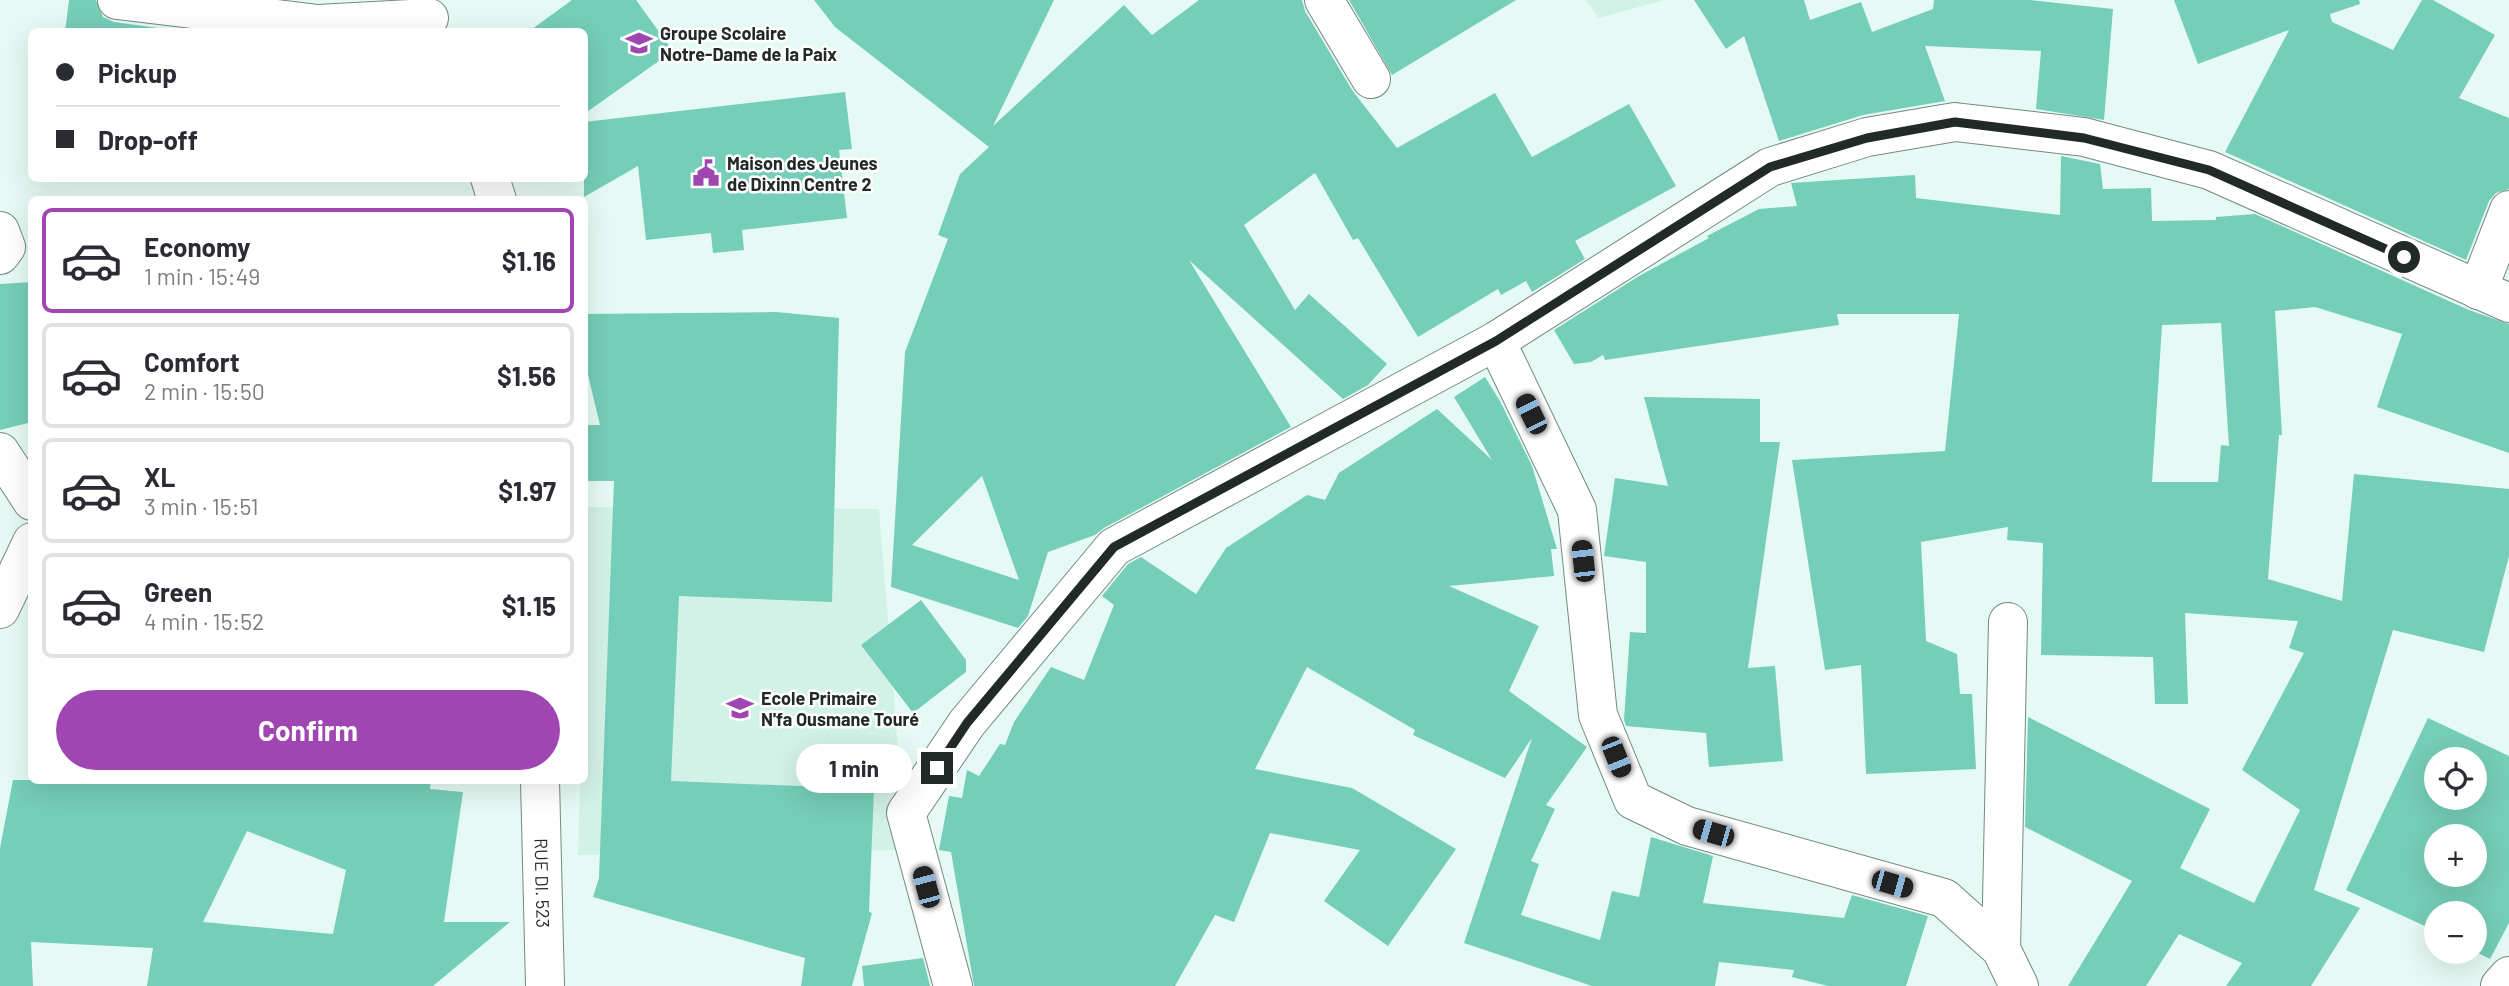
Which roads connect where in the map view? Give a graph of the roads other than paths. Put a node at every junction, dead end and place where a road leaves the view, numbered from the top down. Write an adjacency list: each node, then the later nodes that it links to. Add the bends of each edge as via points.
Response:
1 (117, 0): 3 (street, via 318,24)
2 (1324, 0): 4 (street)
3 (428, 16)
4 (1371, 79)
5 (2509, 210): 8 (street)
6 (0, 231): 7 (street, via 6,247)
7 (0, 255)
8 (2493, 296): 9 (street, via 2209,170 2084,138 1955,122 1867,138 1770,167)
9 (1496, 341): 16 (street, via 1577,510 1598,715 1633,800 1687,826 1944,898); 19 (street, via 1114,547 967,723 906,813)
10 (0, 452): 11 (street)
11 (28, 495)
12 (28, 550): 13 (street)
13 (0, 609)
14 (2008, 622): 16 (street)
15 (540, 784): 18 (street, RUE DI. 523)
16 (2001, 949): 20 (street)
17 (2509, 976): 21 (street)
18 (545, 986)
19 (953, 986)
20 (2019, 986)
21 (2500, 986)

